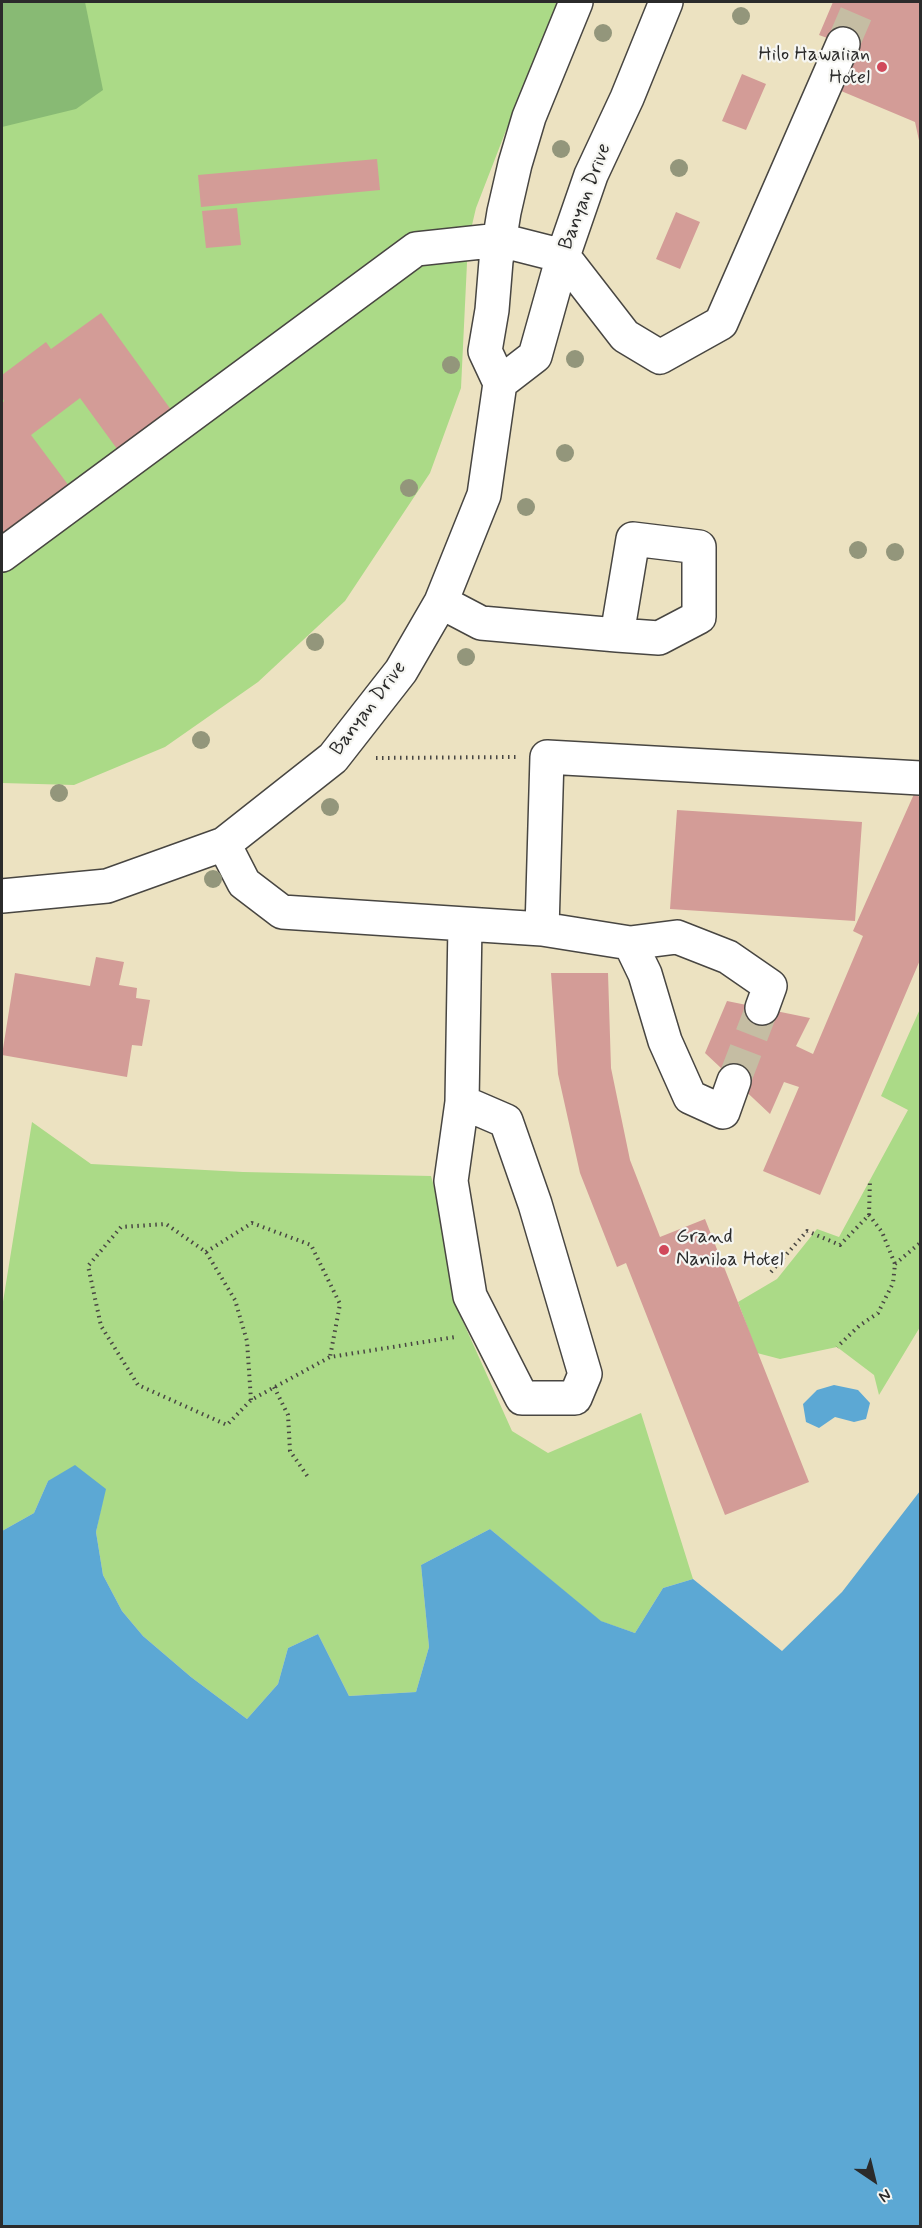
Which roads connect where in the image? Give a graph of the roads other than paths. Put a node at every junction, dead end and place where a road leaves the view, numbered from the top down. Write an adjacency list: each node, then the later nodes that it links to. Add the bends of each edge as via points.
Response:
1 (576, 2): 4 (street, via 529,117 514,164)
2 (666, 2): 5 (street, Banyan Drive, via 591,176)
3 (843, 44): 5 (street, via 721,323 660,357 625,336)
4 (500, 240): 5 (street); 6 (street, via 485,351); 7 (street, via 416,249)
5 (563, 256): 6 (street, Banyan Drive, via 535,356)
6 (500, 383): 8 (street, Banyan Drive, via 484,495)
7 (2, 555)
8 (441, 602): 9 (street, via 481,623); 11 (street, Banyan Drive, via 401,671 333,758)
9 (617, 635)
10 (921, 778): 14 (street, via 547,757)
11 (224, 844): 12 (street, Banyan Drive, via 107,886); 13 (street, via 244,883 282,912)
12 (2, 896)
13 (465, 924): 14 (street); 18 (street)
14 (542, 928): 15 (street)
15 (630, 943): 16 (street, via 677,937 728,957 770,986); 17 (street, via 690,1097 723,1112)
16 (762, 1008)
17 (735, 1081)
18 (462, 1102): 18 (street, via 451,1181 470,1296 522,1398 575,1398 585,1374 535,1204 506,1122)

